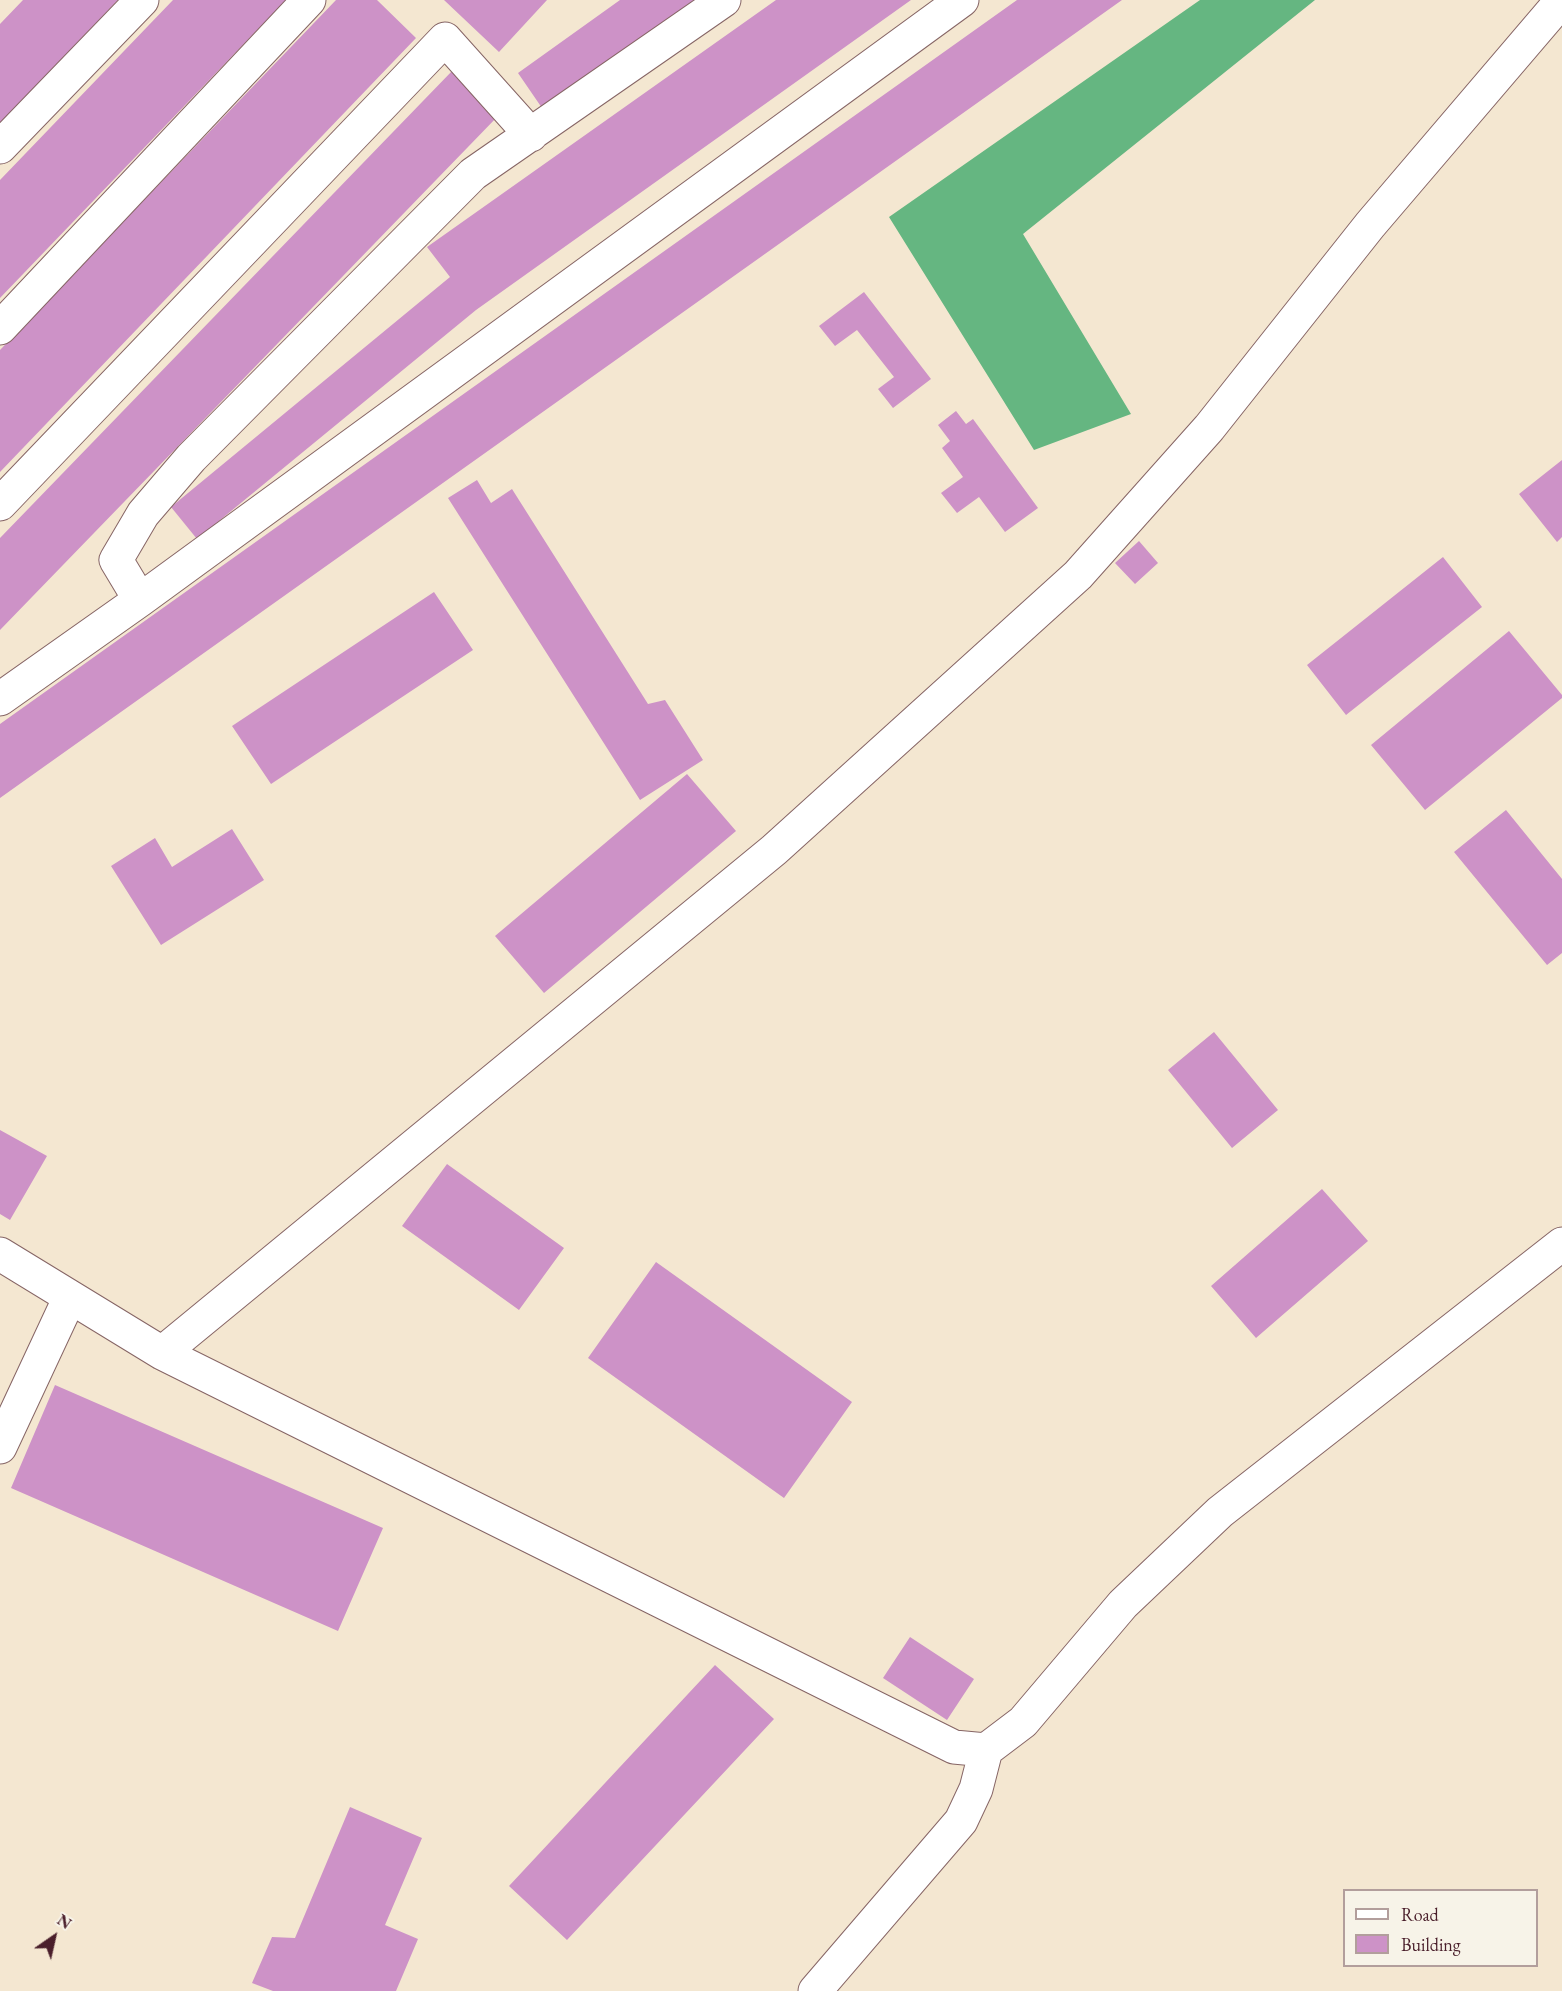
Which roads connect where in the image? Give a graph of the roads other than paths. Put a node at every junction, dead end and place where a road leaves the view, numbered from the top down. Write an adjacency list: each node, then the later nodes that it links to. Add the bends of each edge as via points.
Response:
1 (142, 0): 7 (lane)
2 (309, 0): 8 (lane)
3 (724, 0): 6 (lane)
4 (962, 0): 10 (lane)
5 (1562, 0): 15 (lane, via 1370,225 1209,428 1078,575 774,850)
6 (531, 135): 9 (lane, via 445,39); 10 (lane, via 473,174 190,458 142,514 116,560)
7 (0, 147)
8 (0, 328)
9 (0, 504)
10 (140, 600): 11 (lane)
11 (0, 699)
12 (1562, 1244): 17 (lane, via 1220,1512 1123,1604 1023,1722)
13 (0, 1254): 14 (lane)
14 (70, 1297): 15 (lane); 16 (lane)
15 (162, 1353): 17 (lane, via 954,1747)
16 (0, 1447)
17 (986, 1750): 18 (lane, via 976,1789 961,1821)
18 (815, 1991)

